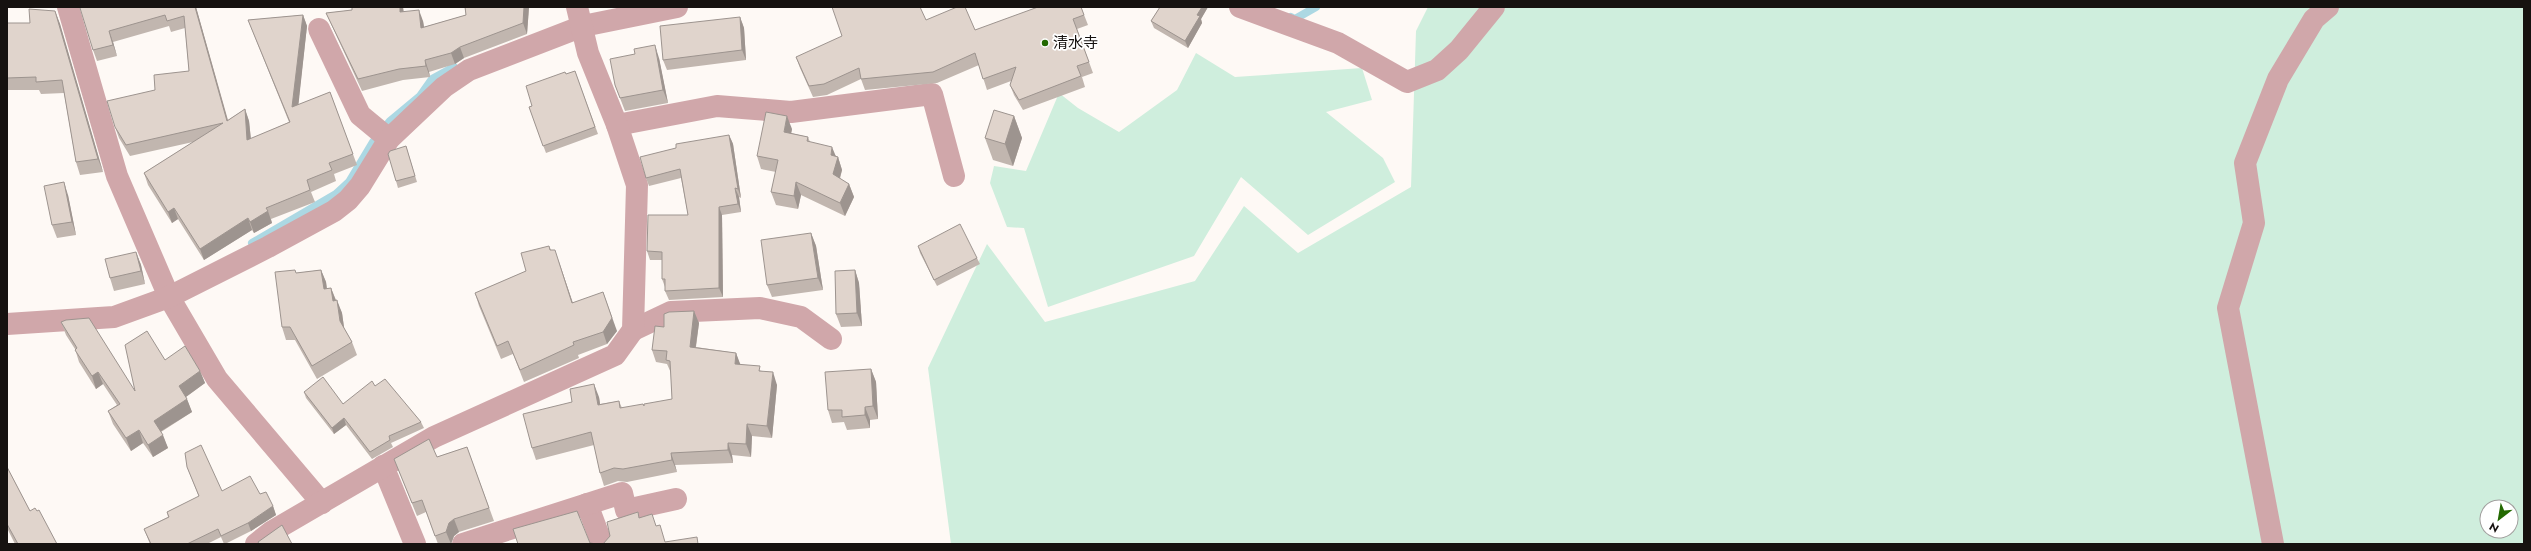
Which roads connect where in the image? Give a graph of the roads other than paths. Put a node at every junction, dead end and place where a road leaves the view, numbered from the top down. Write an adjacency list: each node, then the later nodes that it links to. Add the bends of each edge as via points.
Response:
1 (68, 7): 11 (street, via 117,176)
2 (677, 7): 6 (street)
3 (1240, 7): 4 (street, via 1338,43 1407,82 1436,70 1459,50)
4 (1494, 7)
5 (2328, 7): 23 (street, via 2314,19 2282,73 2245,163 2254,223 2228,308)
6 (580, 16): 8 (street, via 588,53); 9 (street, via 469,70)
7 (319, 29): 9 (street, via 352,102 360,115)
8 (617, 125): 10 (street, via 717,106 791,112 932,94); 13 (street, via 637,184)
9 (383, 134): 11 (street, via 360,186 334,211)
10 (954, 176)
11 (169, 297): 12 (street, via 114,317); 17 (street, via 217,379)
12 (7, 324)
13 (633, 330): 14 (street, via 671,312 760,308 801,317); 15 (street, via 615,355 434,437)
14 (831, 339)
15 (384, 466): 17 (street); 20 (street)
16 (676, 499): 18 (street, via 626,510 622,493)
17 (322, 503): 19 (street, via 271,532)
18 (587, 504): 21 (street); 22 (street)
19 (256, 544)
20 (415, 544)
21 (463, 544)
22 (602, 544)
23 (2273, 544)

